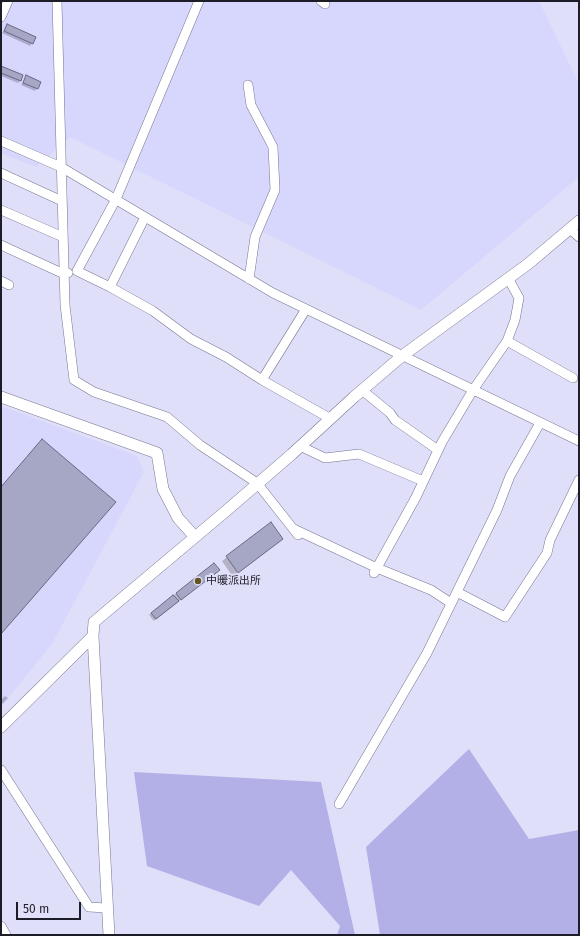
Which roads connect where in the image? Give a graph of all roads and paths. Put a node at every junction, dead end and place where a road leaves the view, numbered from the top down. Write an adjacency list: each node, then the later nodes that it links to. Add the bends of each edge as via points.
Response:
1 (8, 1): 4 (street)
2 (57, 1): 7 (street)
3 (199, 1): 9 (street)
4 (1, 17)
5 (248, 85): 21 (street, via 251,105 273,147 275,190 255,237)
6 (1, 141): 7 (street)
7 (61, 167): 9 (street); 10 (street)
8 (1, 173): 10 (street)
9 (116, 199): 12 (street); 18 (street)
10 (62, 201): 15 (street)
11 (1, 210): 15 (street)
12 (146, 217): 21 (street); 22 (street)
13 (579, 221): 14 (street)
14 (570, 229): 16 (street); 20 (street)
15 (63, 237): 19 (street)
16 (579, 237)
17 (1, 245): 19 (street)
18 (77, 271): 19 (street); 22 (street)
19 (64, 274): 38 (street, via 74,380 94,392 167,417 200,445)
20 (508, 278): 24 (street, via 519,298 515,320); 25 (street)
21 (249, 279): 23 (street)
22 (110, 288): 27 (street, via 153,311 191,338)
23 (306, 309): 25 (street); 27 (street)
24 (507, 341): 26 (street); 29 (street)
25 (402, 356): 28 (street); 29 (street)
26 (573, 378)
27 (262, 380): 31 (street)
28 (362, 390): 31 (street); 35 (street, via 395,420)
29 (473, 390): 32 (street); 35 (street)
30 (1, 397): 39 (street, via 157,453 163,489 178,518)
31 (331, 419): 34 (street)
32 (540, 423): 33 (street); 41 (street, via 510,476 497,510)
33 (579, 441)
34 (300, 446): 37 (street, via 325,458 359,454); 38 (street)
35 (438, 450): 37 (street)
36 (579, 480): 41 (street, via 550,540 548,553 506,617)
37 (423, 481): 40 (street)
38 (257, 483): 39 (street); 40 (street, via 295,532)
39 (195, 536): 43 (street, via 94,622)
40 (376, 571): 42 (street, via 430,590)
41 (457, 592): 42 (street)
42 (451, 603): 46 (street, via 427,653)
43 (93, 636): 44 (street); 50 (street)
44 (3, 721)
45 (1, 770): 47 (street, via 89,907)
46 (339, 804)
47 (106, 908)
48 (1, 926): 49 (street)
49 (6, 935)
50 (109, 935)

